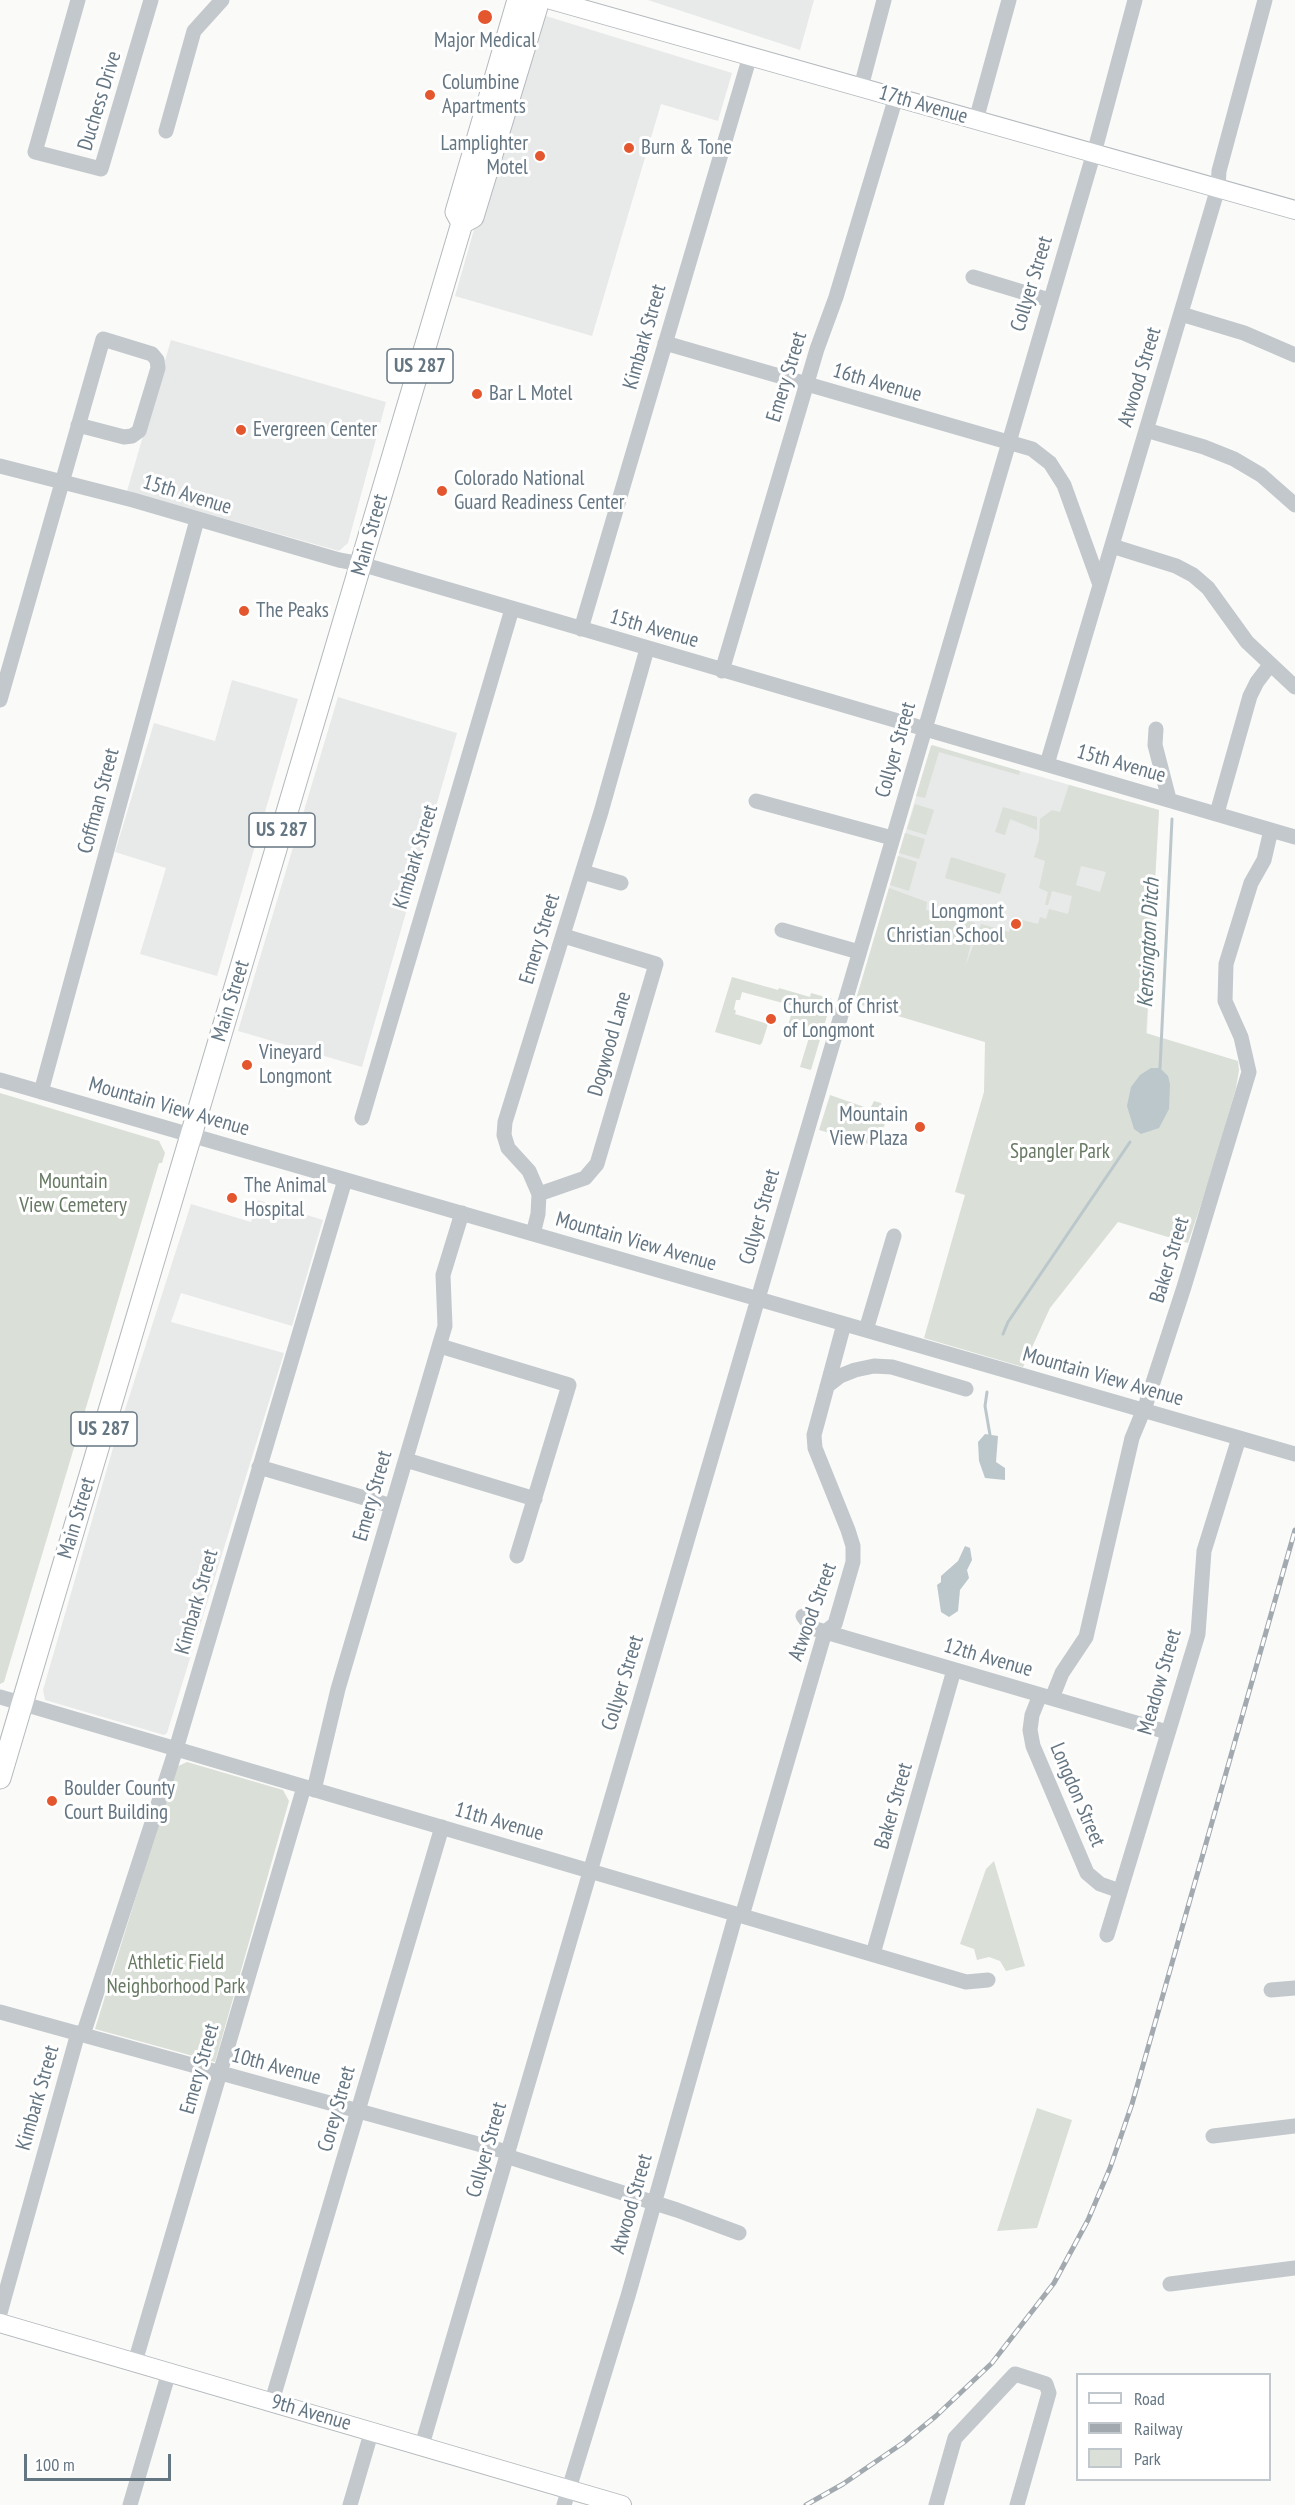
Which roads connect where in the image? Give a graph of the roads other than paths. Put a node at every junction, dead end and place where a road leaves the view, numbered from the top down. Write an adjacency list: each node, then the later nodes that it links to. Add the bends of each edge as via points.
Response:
1 (78, 0): 2 (street, Duchess Drive, via 35,152 101,169)
2 (151, 0)
3 (222, 0): 15 (street, via 194,31)
4 (518, 0): 19 (highway, Main Street / US 287, via 456,212)
5 (539, 0): 19 (highway, Main Street / US 287, via 473,217)
6 (551, 0): 11 (main road, 17th Avenue)
7 (884, 0): 12 (street)
8 (1009, 0): 14 (street)
9 (1135, 0): 16 (street, Collyer Street)
10 (1265, 0): 17 (street, Atwood Street, via 1219,171)
11 (750, 56): 12 (main road, 17th Avenue); 23 (street, Kimbark Street)
12 (861, 87): 13 (main road, 17th Avenue)
13 (896, 97): 14 (main road, 17th Avenue); 25 (street, Emery Street)
14 (976, 120): 16 (main road, 17th Avenue)
15 (166, 131)
16 (1093, 153): 17 (main road, 17th Avenue); 21 (street, Collyer Street)
17 (1218, 188): 18 (main road, 17th Avenue); 22 (street, Atwood Street)
18 (1295, 210)
19 (462, 223): 34 (highway, Main Street / US 287)
20 (973, 277): 21 (street)
21 (1049, 300): 28 (street, Collyer Street)
22 (1181, 314): 24 (street, via 1244,333); 27 (street, Atwood Street)
23 (665, 343): 25 (street, 16th Avenue); 37 (street, Kimbark Street)
24 (1295, 355)
25 (806, 385): 28 (street, 16th Avenue); 40 (street, Emery Street)
26 (78, 425): 26 (street, via 103,339 152,354 158,368 139,431 124,437); 30 (street)
27 (1146, 430): 31 (street, via 1234,459 1261,475); 33 (street, Atwood Street)
28 (1009, 441): 35 (street, 16th Avenue, via 1032,449 1056,469); 43 (street, Collyer Street)
29 (0, 466): 30 (street, 15th Avenue)
30 (62, 482): 32 (street, 15th Avenue); 42 (street)
31 (1295, 505)
32 (197, 520): 34 (street, 15th Avenue); 58 (street, Coffman Street)
33 (1112, 546): 35 (street, Atwood Street); 39 (street, via 1193,575)
34 (361, 564): 36 (street, 15th Avenue); 60 (highway, Main Street / US 287)
35 (1100, 585): 45 (street, Atwood Street)
36 (512, 609): 37 (street, 15th Avenue); 59 (street, Kimbark Street)
37 (581, 629): 38 (street, 15th Avenue)
38 (647, 649): 40 (street, 15th Avenue); 52 (street, Emery Street)
39 (1270, 665): 41 (street); 48 (street, via 1250,696)
40 (722, 671): 43 (street, 15th Avenue)
41 (1295, 687)
42 (0, 699)
43 (924, 728): 45 (street, 15th Avenue); 51 (street, Collyer Street)
44 (1156, 729): 46 (street, via 1155,745)
45 (1047, 765): 46 (street, 15th Avenue)
46 (1169, 799): 48 (street, 15th Avenue)
47 (756, 801): 51 (street)
48 (1217, 813): 49 (street, 15th Avenue)
49 (1271, 830): 50 (street, 15th Avenue); 72 (street, Baker Street, via 1226,964 1225,1001 1241,1037 1248,1072)
50 (1295, 837)
51 (892, 838): 56 (street, Collyer Street)
52 (583, 872): 53 (street); 55 (street, Emery Street)
53 (621, 883)
54 (782, 930): 56 (street)
55 (564, 936): 62 (street, Emery Street, via 505,1122 508,1148 529,1171); 62 (street, Dogwood Lane, via 656,964 597,1164 585,1178)
56 (859, 952): 66 (street, Collyer Street)
57 (0, 1080): 58 (street, Mountain View Avenue)
58 (41, 1092): 60 (street, Mountain View Avenue)
59 (362, 1118)
60 (191, 1135): 61 (street, Mountain View Avenue); 85 (highway, Main Street / US 287)
61 (345, 1180): 63 (street, Mountain View Avenue); 76 (street, Kimbark Street)
62 (539, 1194): 64 (street)
63 (462, 1214): 64 (street, Mountain View Avenue); 69 (street, Emery Street, via 443,1275 445,1326)
64 (533, 1234): 66 (street, Mountain View Avenue)
65 (894, 1236): 68 (street)
66 (758, 1299): 67 (street, Mountain View Avenue); 91 (street, Collyer Street)
67 (844, 1324): 68 (street, Mountain View Avenue); 70 (street, Atwood Street)
68 (866, 1330): 72 (street, Mountain View Avenue)
69 (440, 1346): 75 (street, Emery Street); 77 (street, via 569,1385)
70 (827, 1386): 71 (street, via 840,1376 874,1366 892,1367); 81 (street, Atwood Street, via 814,1435 815,1448 848,1530 853,1562 835,1624)
71 (966, 1389)
72 (1144, 1410): 73 (street, Mountain View Avenue); 84 (street, Baker Street, via 1132,1438 1086,1637)
73 (1239, 1438): 74 (street, Mountain View Avenue); 86 (street, Meadow Street, via 1204,1551 1197,1634)
74 (1295, 1454)
75 (406, 1460): 77 (street); 78 (street, Emery Street)
76 (259, 1467): 78 (street); 87 (street, Kimbark Street)
77 (535, 1499): 79 (street)
78 (392, 1506): 89 (street, Emery Street)
79 (517, 1556)
80 (803, 1616): 81 (street, 12th Avenue, via 812,1628)
81 (825, 1632): 82 (street, 12th Avenue); 93 (street, Atwood Street)
82 (954, 1670): 84 (street, 12th Avenue); 95 (street, Baker Street)
83 (0, 1697): 85 (street, 11th Avenue)
84 (1046, 1697): 86 (street, 12th Avenue); 92 (street, Longdon Street, via 1032,1715 1033,1746 1087,1873 1095,1881)
85 (22, 1703): 87 (street, 11th Avenue); 88 (highway, Main Street / US 287)
86 (1167, 1732): 92 (street, Meadow Street)
87 (176, 1749): 89 (street, 11th Avenue); 100 (street, Kimbark Street)
88 (0, 1778)
89 (309, 1788): 90 (street, 11th Avenue); 101 (street, Emery Street)
90 (442, 1827): 91 (street, 11th Avenue); 102 (street, Corey Street)
91 (590, 1871): 93 (street, 11th Avenue); 105 (street, Collyer Street)
92 (1120, 1891): 94 (street, Meadow Street)
93 (739, 1915): 95 (street, 11th Avenue); 106 (street, Atwood Street)
94 (1107, 1935)
95 (873, 1954): 96 (street, 11th Avenue, via 966,1982)
96 (988, 1980)
97 (1295, 1988): 98 (street)
98 (1271, 1990)
99 (0, 2012): 100 (street, 10th Avenue)
100 (81, 2034): 101 (street, 10th Avenue); 110 (street, Kimbark Street)
101 (220, 2073): 102 (street, 10th Avenue); 111 (street, Emery Street)
102 (359, 2111): 105 (street, 10th Avenue); 113 (street, Corey Street)
103 (1295, 2126): 104 (street)
104 (1213, 2136)
105 (506, 2154): 106 (street, 10th Avenue); 115 (street, Collyer Street)
106 (654, 2202): 107 (street, 10th Avenue); 116 (street, Atwood Street)
107 (739, 2233)
108 (1295, 2268): 109 (street)
109 (1170, 2284)
110 (1, 2324): 111 (main road, 9th Avenue)
111 (135, 2362): 112 (main road, 9th Avenue)
112 (169, 2372): 113 (main road, 9th Avenue); 117 (street)
113 (272, 2401): 114 (main road, 9th Avenue)
114 (372, 2430): 115 (main road, 9th Avenue); 118 (street)
115 (422, 2445): 116 (main road, 9th Avenue)
116 (566, 2497): 119 (main road, 9th Avenue)
117 (130, 2505)
118 (350, 2505)
119 (622, 2505)
120 (936, 2505): 121 (street, via 955,2438 1015,2374 1046,2384 1049,2392)
121 (1017, 2505)

